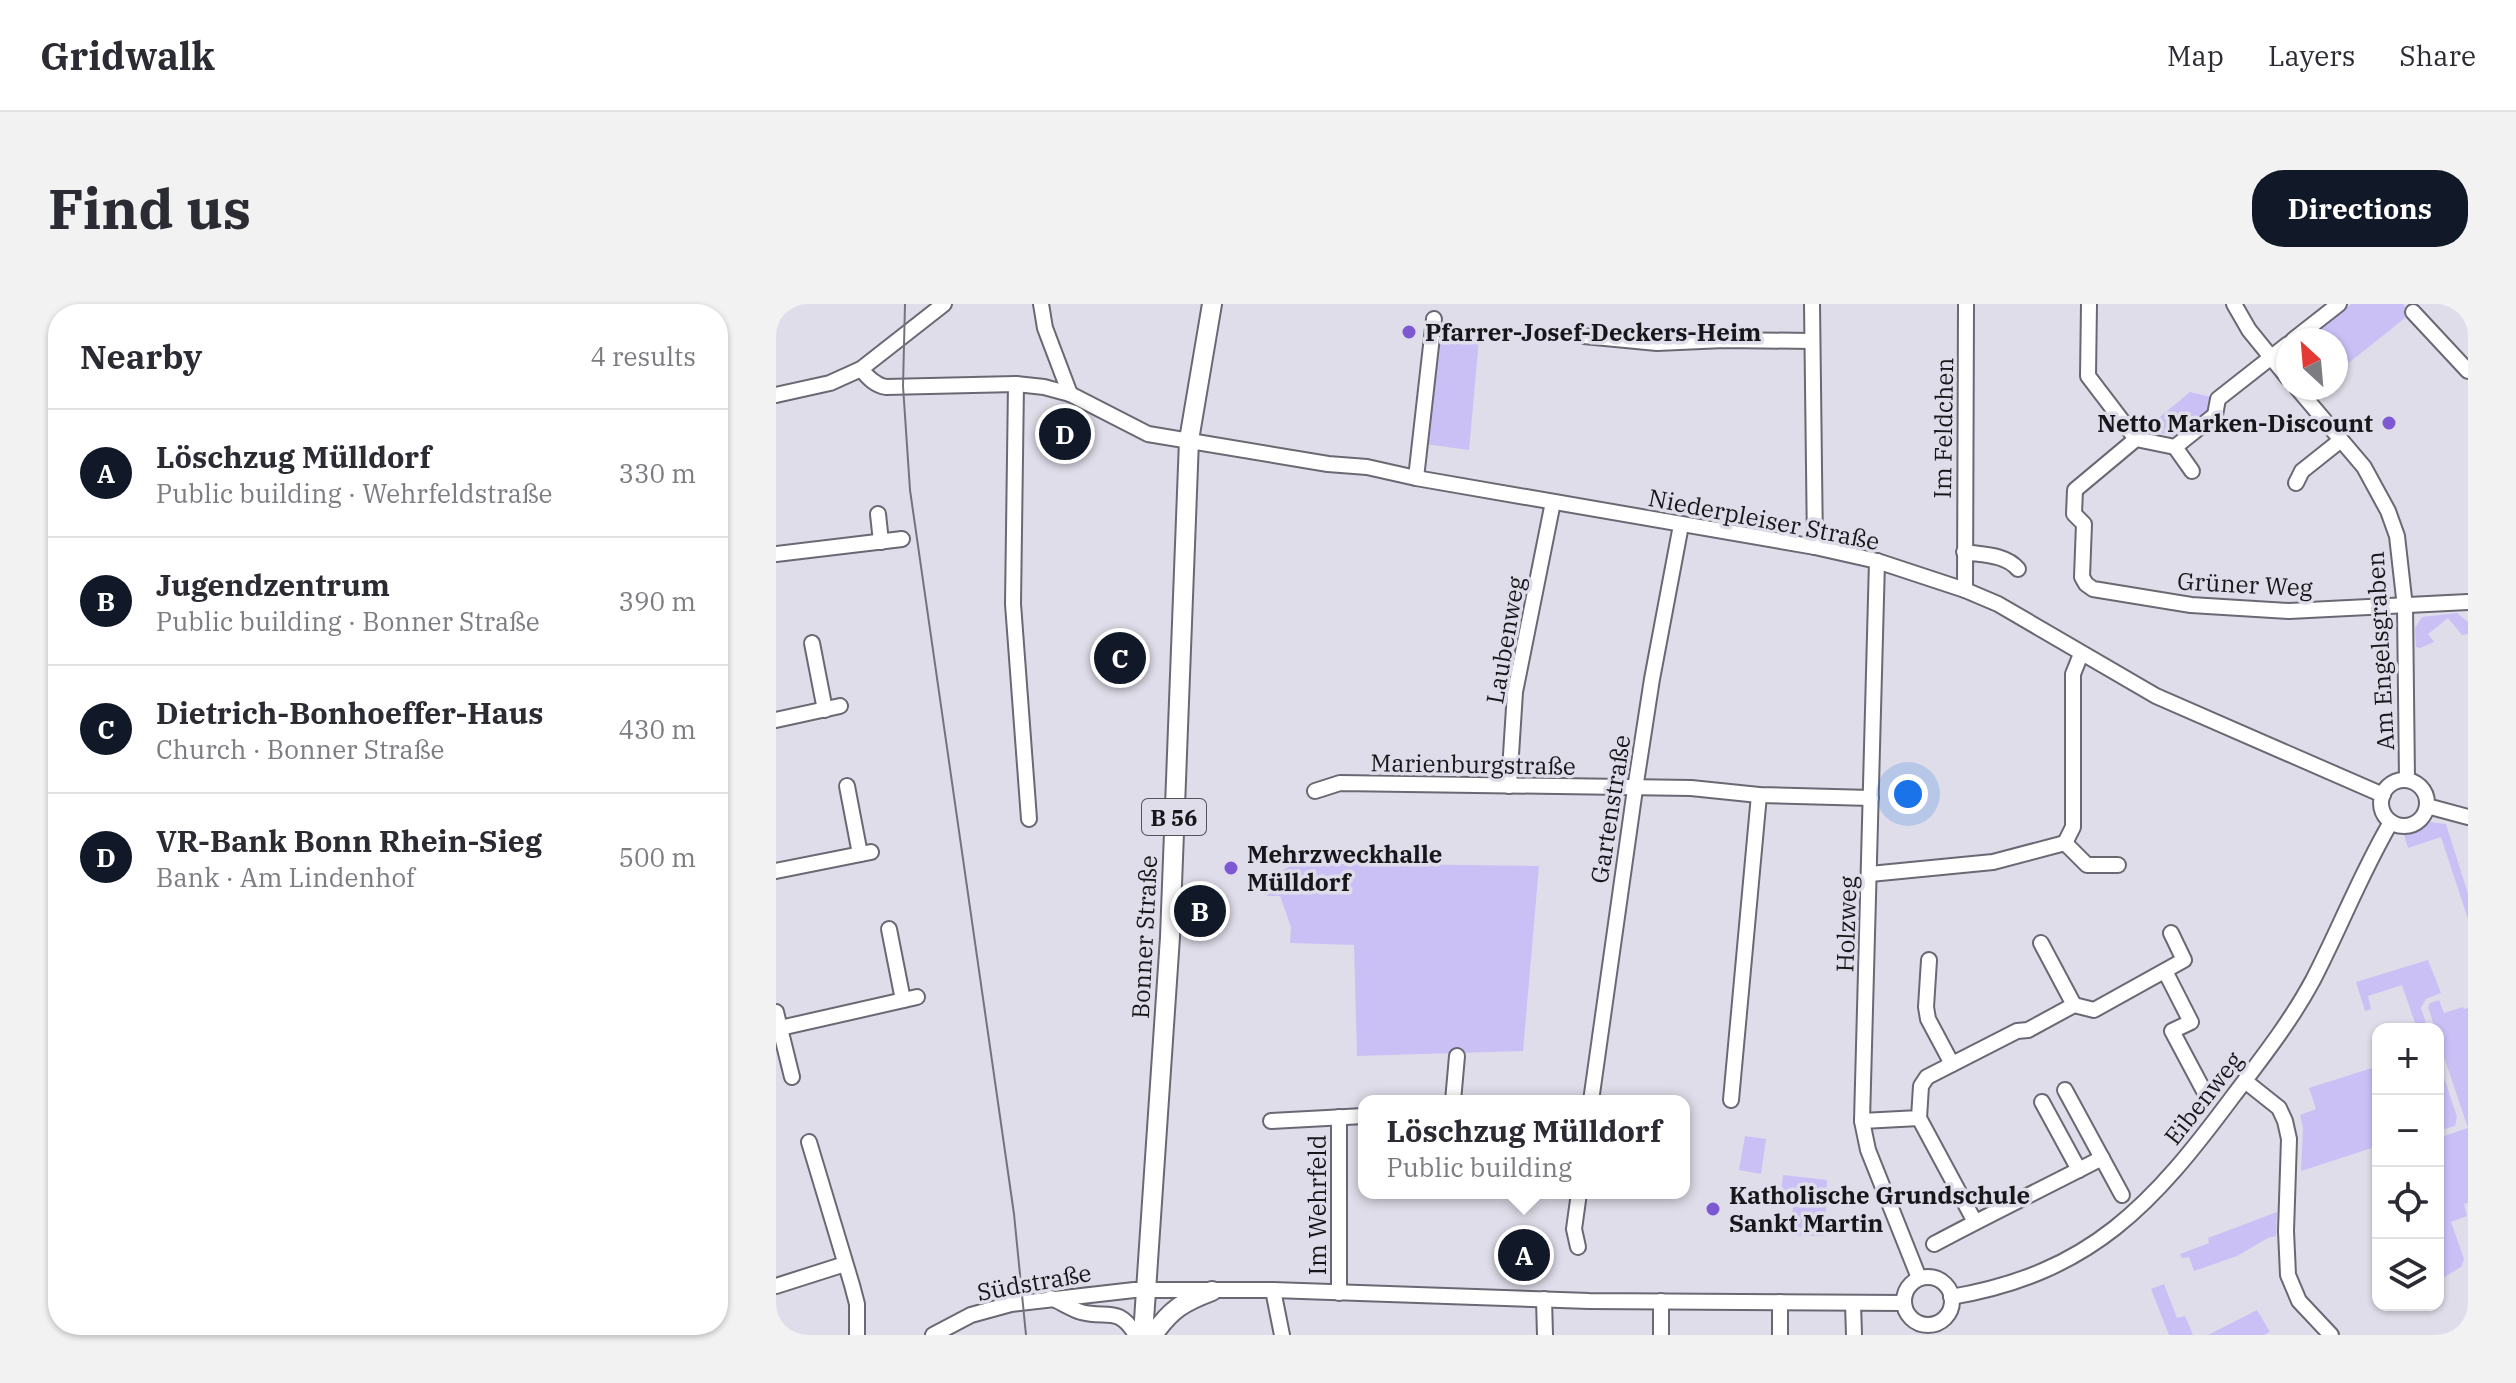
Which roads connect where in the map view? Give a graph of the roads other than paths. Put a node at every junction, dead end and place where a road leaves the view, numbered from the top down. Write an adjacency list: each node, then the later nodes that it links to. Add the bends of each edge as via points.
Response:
1 (944, 304): 18 (street)
2 (1041, 304): 21 (street)
3 (1212, 304): 25 (main road, Bonner Straße / B 56)
4 (1812, 304): 13 (street)
5 (1966, 304): 37 (street, Im Feldchen)
6 (2089, 304): 24 (street, via 2088,376)
7 (2234, 304): 16 (street)
8 (2339, 304): 11 (street)
9 (2413, 312): 15 (street)
10 (1434, 319): 29 (street)
11 (2308, 328)
12 (1584, 336): 13 (street, via 1657,343)
13 (1812, 341): 36 (street)
14 (2276, 353): 16 (street)
15 (2462, 357): 19 (street)
16 (2270, 358): 17 (street); 27 (street, via 2218,399 2215,415)
17 (2276, 365)
18 (861, 369): 20 (street, Niederpleiser Straße, via 886,387); 22 (street, via 830,383)
19 (2468, 371)
20 (1016, 384): 21 (street, Niederpleiser Straße); 59 (street, via 1013,604)
21 (1070, 394): 25 (street, Niederpleiser Straße, via 1148,434)
22 (776, 395)
23 (2307, 400): 26 (street, Am Engelsgraben)
24 (2136, 439): 27 (street); 43 (street, Grüner Weg, via 2075,490 2074,514 2084,524 2082,577 2093,589 2191,605 2289,611)
25 (1189, 440): 29 (street, Niederpleiser Straße); 99 (main road, Bonner Straße / B 56, via 1170,937)
26 (2341, 440): 30 (street, via 2302,471); 43 (street, Am Engelsgraben, via 2364,467 2388,511 2397,536)
27 (2175, 447): 28 (street)
28 (2192, 471)
29 (1416, 478): 31 (street, Niederpleiser Straße)
30 (2296, 483)
31 (1553, 502): 33 (street, Niederpleiser Straße); 51 (street, Laubenweg, via 1515,692)
32 (878, 514): 35 (street)
33 (1681, 525): 36 (street, Niederpleiser Straße); 52 (street, Gartenstraße)
34 (902, 539): 35 (street)
35 (881, 542): 38 (street)
36 (1815, 547): 39 (street, Niederpleiser Straße)
37 (1964, 552): 40 (street, via 2001,558); 41 (street, Im Feldchen)
38 (776, 554)
39 (1877, 561): 41 (street, Niederpleiser Straße); 56 (street, Holzweg)
40 (2018, 569)
41 (1965, 590): 45 (street, Niederpleiser Straße)
42 (2468, 602): 43 (street, Grüner Weg)
43 (2405, 607): 49 (street, Am Engelsgraben)
44 (812, 643): 47 (street)
45 (2081, 654): 55 (street, Niederpleiser Straße, via 2156,696); 61 (street, via 2073,674 2073,827)
46 (840, 706): 47 (street)
47 (825, 710): 48 (street)
48 (776, 720)
49 (2407, 780): 55 (street, via 2392,783); 57 (street, via 2420,787)
50 (847, 786): 63 (street, via 865,853)
51 (1509, 786): 52 (street, Marienburgstraße); 53 (street, Marienburgstraße, via 1340,783)
52 (1635, 789): 54 (street, Marienburgstraße); 80 (street, Gartenstraße)
53 (1315, 791)
54 (1759, 795): 56 (street, Marienburgstraße); 81 (street)
55 (2383, 795): 60 (street, via 2381,808)
56 (1871, 798): 64 (street, Holzweg)
57 (2427, 806): 58 (street); 60 (street, via 2413,824)
58 (2468, 817)
59 (1029, 819)
60 (2391, 822): 76 (street, Eibenweg, via 2305,994)
61 (2065, 843): 62 (street, via 2087,865); 64 (street, via 1993,862)
62 (2118, 865)
63 (776, 871)
64 (1870, 874): 87 (street, Holzweg)
65 (889, 929): 72 (street, via 910,998)
66 (2171, 933): 69 (street, via 2184,960)
67 (2041, 943): 70 (street)
68 (1929, 960): 74 (street, via 1928,1019)
69 (2165, 971): 70 (street, via 2094,1010); 78 (street, via 2191,1022 2172,1031)
70 (2074, 1005): 74 (street)
71 (776, 1012): 72 (street)
72 (778, 1028): 75 (street)
73 (1457, 1056): 79 (street)
74 (1952, 1064): 85 (street, via 1923,1081)
75 (792, 1077)
76 (2245, 1081): 103 (street, Eibenweg, via 2151,1198 2108,1234 2044,1271); 121 (street, via 2279,1108 2285,1121 2288,1275 2299,1301)
77 (2065, 1090): 89 (street)
78 (2205, 1093)
79 (1454, 1095)
80 (1592, 1095)
81 (1731, 1100)
82 (2042, 1102): 90 (street)
83 (1358, 1116): 84 (street, Im Wehrfeld)
84 (1339, 1117): 86 (street, Im Wehrfeld); 102 (street, Im Wehrfeld)
85 (1919, 1118): 87 (street); 93 (street)
86 (1271, 1121)
87 (1862, 1121): 97 (street, Holzweg, via 1868,1150)
88 (809, 1142): 96 (street)
89 (2102, 1158): 90 (street); 91 (street)
90 (2079, 1170): 93 (street)
91 (2122, 1195)
92 (1578, 1199): 95 (street, via 1574,1229)
93 (1975, 1222): 94 (street)
94 (1934, 1244)
95 (1578, 1247)
96 (845, 1264): 98 (street); 111 (street, via 857,1304)
97 (1919, 1278): 103 (street, via 1940,1280); 109 (street, via 1908,1287)
98 (776, 1286)
99 (1146, 1290): 101 (street, Südstraße); 104 (street, Südstraße); 114 (main road, Bonner Straße / B 56)
100 (1273, 1290): 101 (street, Südstraße); 102 (street, Südstraße); 116 (street)
101 (1212, 1291): 115 (main road, via 1167,1315)
102 (1339, 1293): 105 (street, Südstraße)
103 (1951, 1297): 110 (street)
104 (1051, 1298): 112 (street, Südstraße, via 971,1315); 113 (street, via 1082,1312 1114,1313)
105 (1544, 1299): 106 (street, Südstraße); 117 (street)
106 (1661, 1301): 107 (street, Südstraße); 118 (street)
107 (1780, 1302): 108 (street, Südstraße); 119 (street)
108 (1853, 1303): 109 (street, Südstraße); 120 (street)
109 (1904, 1303): 110 (street, via 1910,1317)
110 (1937, 1329)
111 (857, 1335)
112 (933, 1335)
113 (1136, 1335)
114 (1143, 1335)
115 (1153, 1335)
116 (1282, 1335)
117 (1545, 1335)
118 (1661, 1335)
119 (1780, 1335)
120 (1854, 1335)
121 (2331, 1335)

